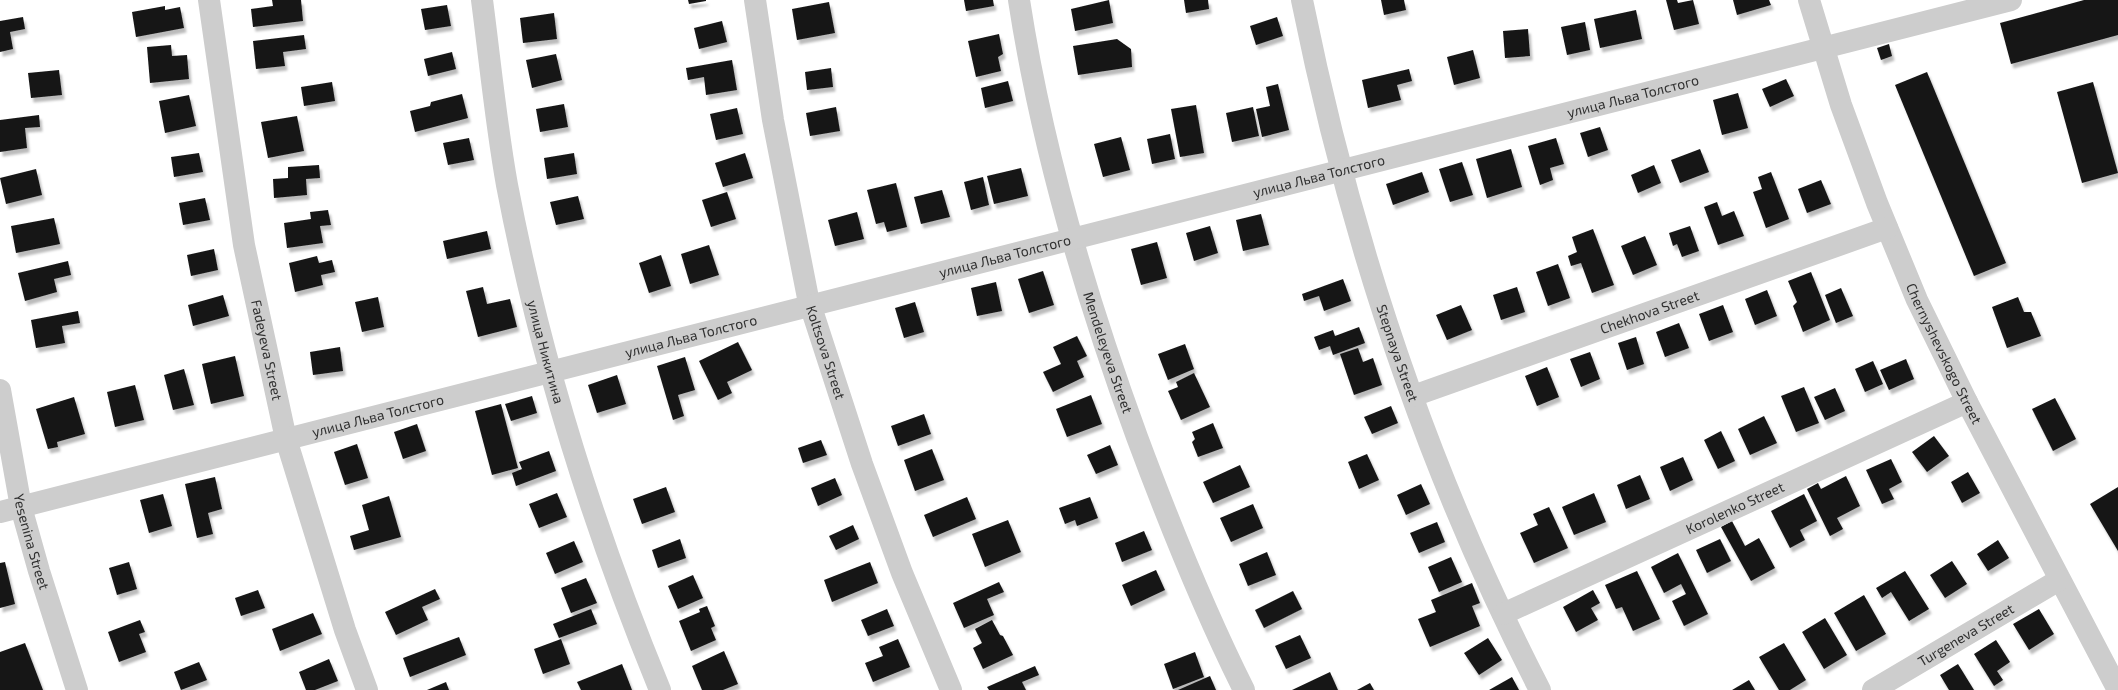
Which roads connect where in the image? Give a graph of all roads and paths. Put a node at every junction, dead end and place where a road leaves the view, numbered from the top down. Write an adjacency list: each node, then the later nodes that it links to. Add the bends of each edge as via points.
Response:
1 (209, 0): 17 (street, Fadeyeva Street, via 244,245)
2 (482, 0): 13 (street, улица Никитина, via 507,184)
3 (755, 0): 12 (street, Koltsova Street, via 773,120)
4 (1020, 0): 11 (street, Mendeleyeva Street, via 1028,58)
5 (1302, 0): 9 (street, Stepnaya Street)
6 (1809, 0): 8 (street, Chernyshevskogo Street)
7 (2011, 0): 8 (street, улица Льва Толстого)
8 (1824, 48): 9 (street, улица Льва Толстого); 10 (street, Chernyshevskogo Street, via 1841,104)
9 (1342, 171): 11 (street, улица Льва Толстого); 15 (street, Stepnaya Street, via 1382,309)
10 (1887, 228): 15 (street, Chekhova Street); 16 (street, Chernyshevskogo Street)
11 (1071, 239): 12 (street, улица Льва Толстого); 26 (street, Mendeleyeva Street, via 1119,389 1156,488 1196,586)
12 (810, 306): 13 (street, улица Льва Толстого); 25 (street, Koltsova Street, via 864,471)
13 (550, 372): 17 (street, улица Льва Толстого); 24 (street, улица Никитина, via 604,542)
14 (0, 390): 18 (street, Yesenina Street)
15 (1413, 396): 21 (street, Stepnaya Street, via 1471,543)
16 (1967, 402): 20 (street, Chernyshevskogo Street); 21 (street, Korolenko Street)
17 (286, 439): 18 (street, улица Льва Толстого); 23 (street, Fadeyeva Street, via 345,630)
18 (21, 507): 19 (street, улица Льва Толстого); 22 (street, Yesenina Street)
19 (0, 512)
20 (2059, 580): 28 (street, Turgeneva Street); 29 (street, Chernyshevskogo Street)
21 (1503, 614): 27 (street, Stepnaya Street)
22 (77, 690)
23 (367, 690)
24 (660, 690)
25 (950, 690)
26 (1244, 690)
27 (1540, 690)
28 (1873, 690)
29 (2118, 690)

